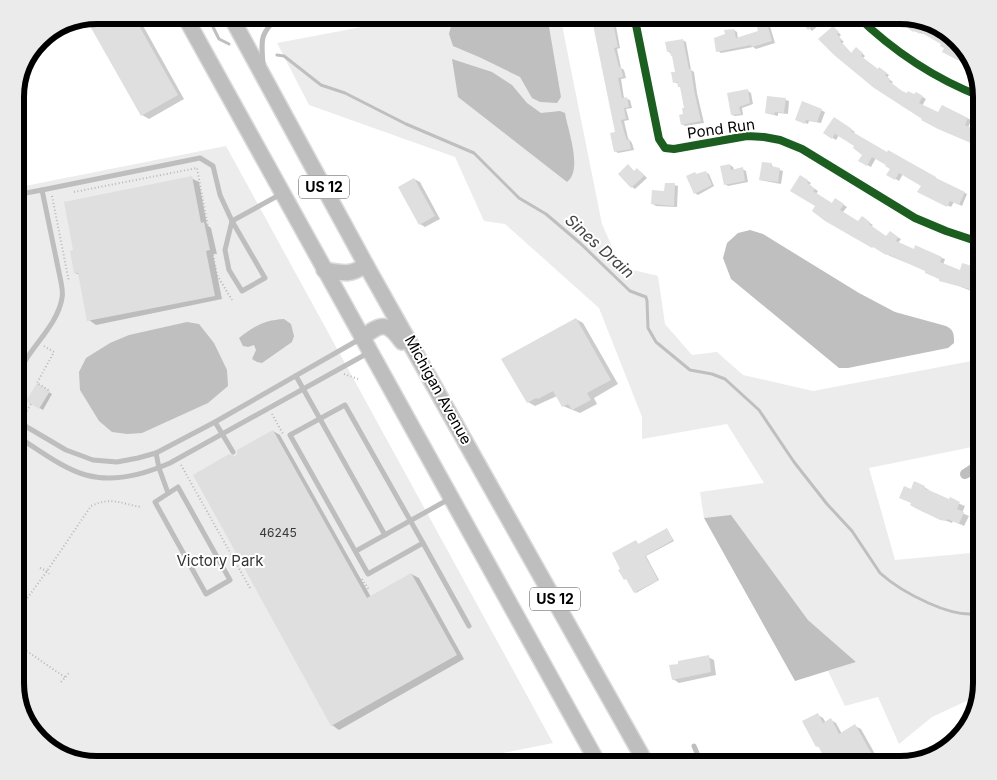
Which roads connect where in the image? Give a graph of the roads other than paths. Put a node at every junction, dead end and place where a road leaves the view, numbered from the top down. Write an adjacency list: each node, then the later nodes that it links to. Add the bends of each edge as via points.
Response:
1 (189, 24): 10 (main road, US 12)
2 (235, 24): 6 (main road, Michigan Avenue / US 12)
3 (270, 24): 6 (lane, via 265,29 262,44)
4 (636, 24): 12 (street, Pond Run, via 659,139 665,148 747,136 780,140 915,218)
5 (866, 24): 7 (street, via 926,70)
6 (264, 77): 13 (main road, Michigan Avenue / US 12)
7 (973, 93)
8 (42, 190): 9 (lane); 11 (lane, via 200,158 213,166 220,195); 16 (lane, via 62,298 56,316)
9 (24, 194)
10 (282, 194): 11 (lane); 14 (main road, US 12)
11 (232, 220): 11 (lane, via 265,278 242,292 230,270 225,250)
12 (973, 240)
13 (366, 265): 14 (main road, via 346,274); 22 (main road, Michigan Avenue / US 12)
14 (324, 270): 15 (main road, US 12)
15 (366, 345): 17 (lane); 18 (lane); 22 (main road, via 376,327 391,328 401,340 446,423); 31 (main road, US 12)
16 (24, 363)
17 (296, 376): 18 (lane); 20 (lane)
18 (304, 389): 19 (lane); 23 (lane)
19 (320, 419): 32 (lane, via 345,405); 33 (lane); 35 (lane, via 290,435)
20 (215, 422): 23 (lane); 26 (lane)
21 (24, 425): 26 (lane, via 66,450 93,460 117,462)
22 (458, 426): 39 (main road, Michigan Avenue / US 12)
23 (222, 434): 25 (lane); 27 (lane)
24 (24, 440): 27 (lane, via 65,466 86,475 110,478)
25 (232, 452)
26 (156, 453): 27 (lane)
27 (159, 468): 30 (lane)
28 (973, 469): 29 (street)
29 (965, 474)
30 (168, 493): 30 (lane, via 155,502 206,594 230,580 178,488)
31 (451, 498): 32 (lane); 38 (main road, US 12)
32 (410, 521): 33 (lane); 34 (lane)
33 (384, 535): 35 (lane)
34 (423, 543): 35 (lane, via 368,574); 36 (lane)
35 (356, 551)
36 (469, 626)
37 (694, 746): 40 (lane)
38 (595, 756)
39 (642, 756)
40 (698, 756)

